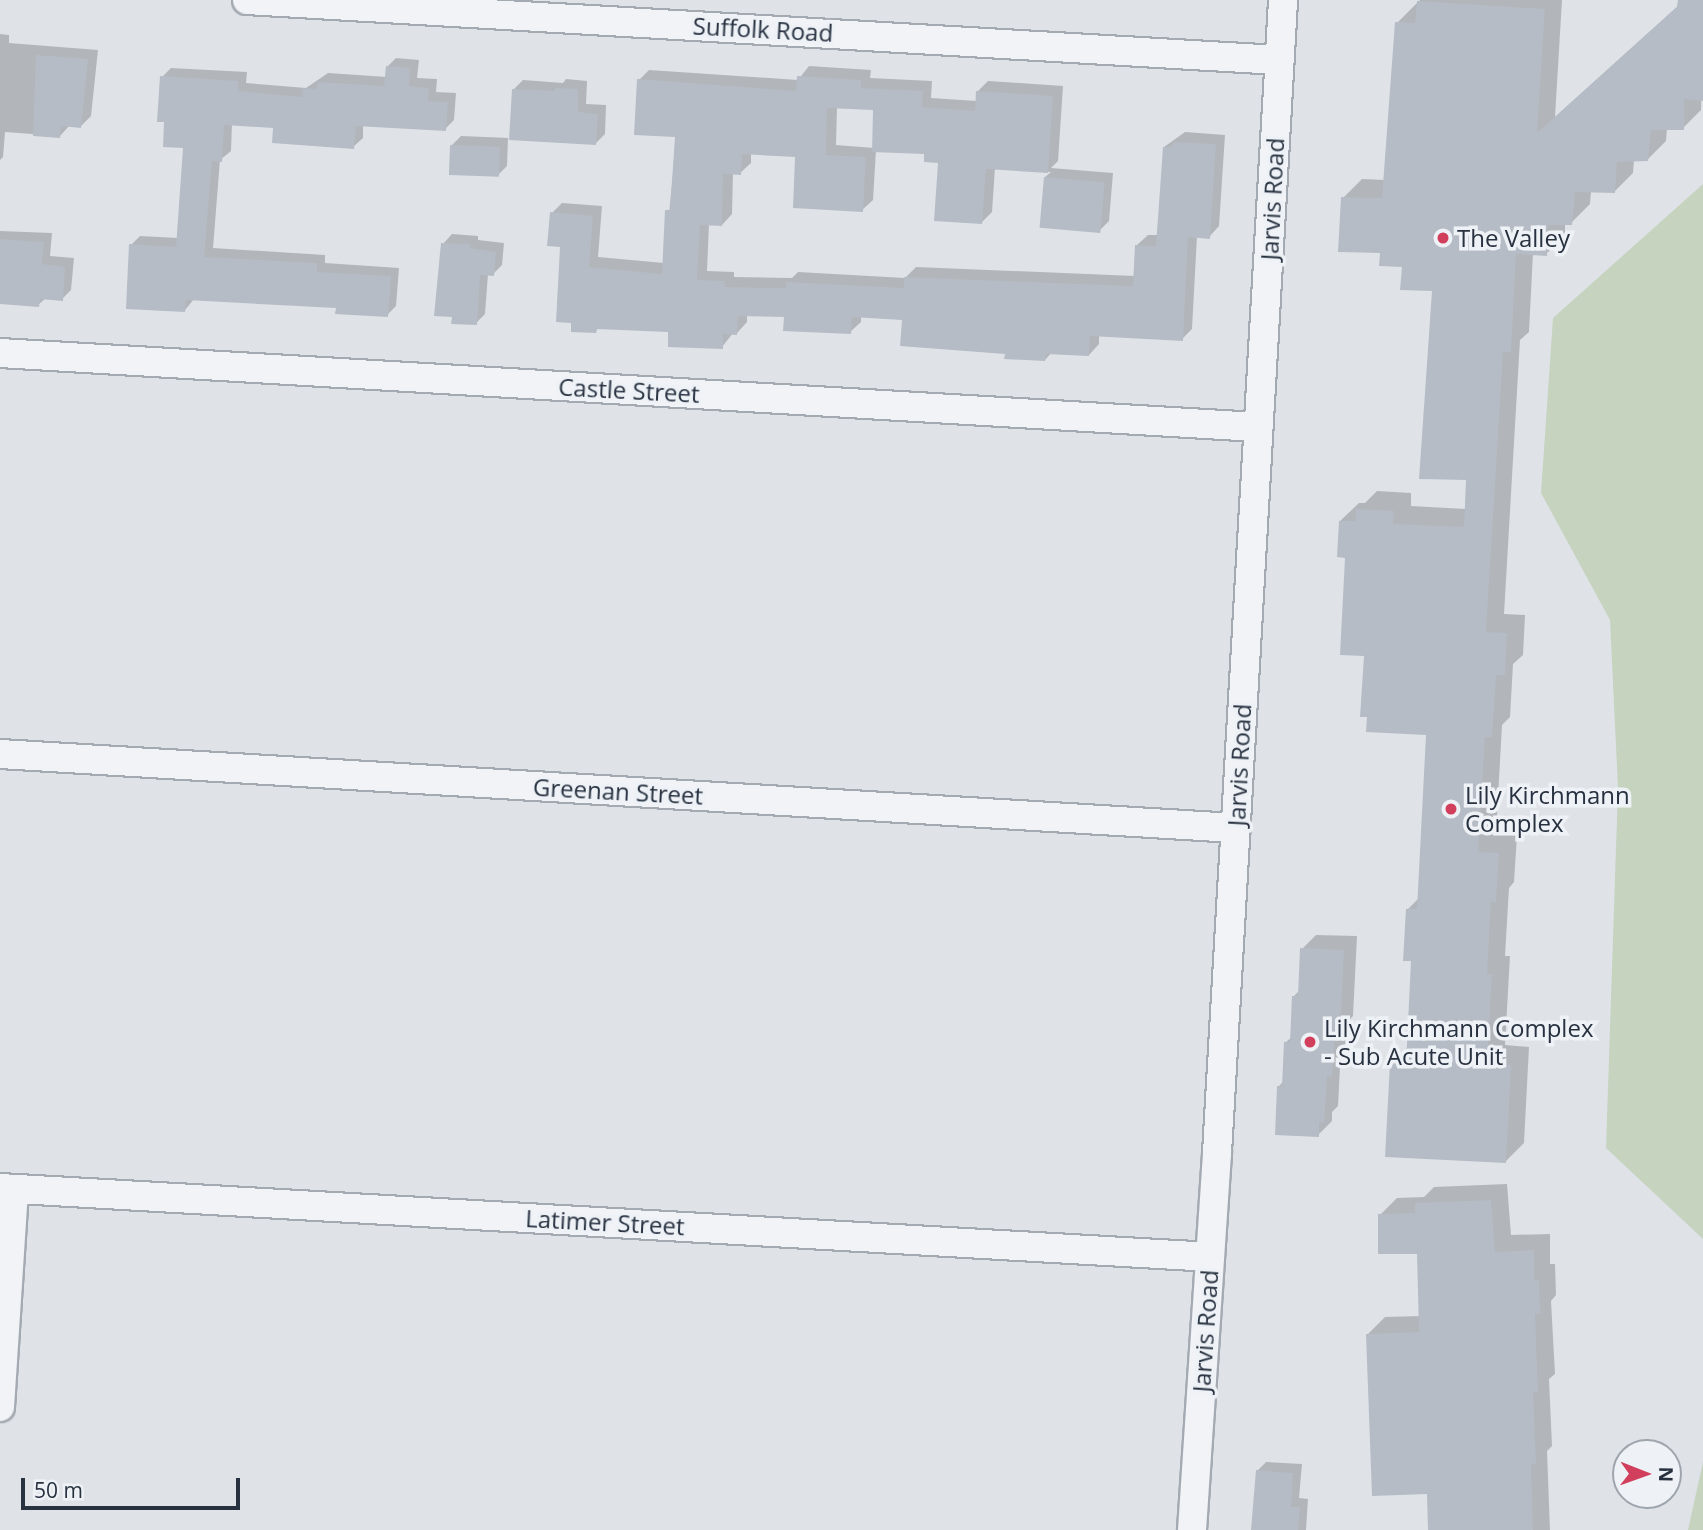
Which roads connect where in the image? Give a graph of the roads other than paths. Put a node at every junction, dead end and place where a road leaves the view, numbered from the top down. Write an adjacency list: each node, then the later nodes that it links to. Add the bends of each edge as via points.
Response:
1 (247, 0): 3 (street, Suffolk Road)
2 (1283, 0): 3 (street, Jarvis Road)
3 (1279, 60): 5 (street, Jarvis Road)
4 (0, 353): 5 (street, Castle Street)
5 (1257, 427): 7 (street, Jarvis Road)
6 (0, 754): 7 (street, Greenan Street)
7 (1236, 828): 9 (street, Jarvis Road)
8 (7, 1189): 9 (street, Latimer Street); 10 (street)
9 (1210, 1256): 11 (street, Jarvis Road)
10 (0, 1407)
11 (1192, 1530)

